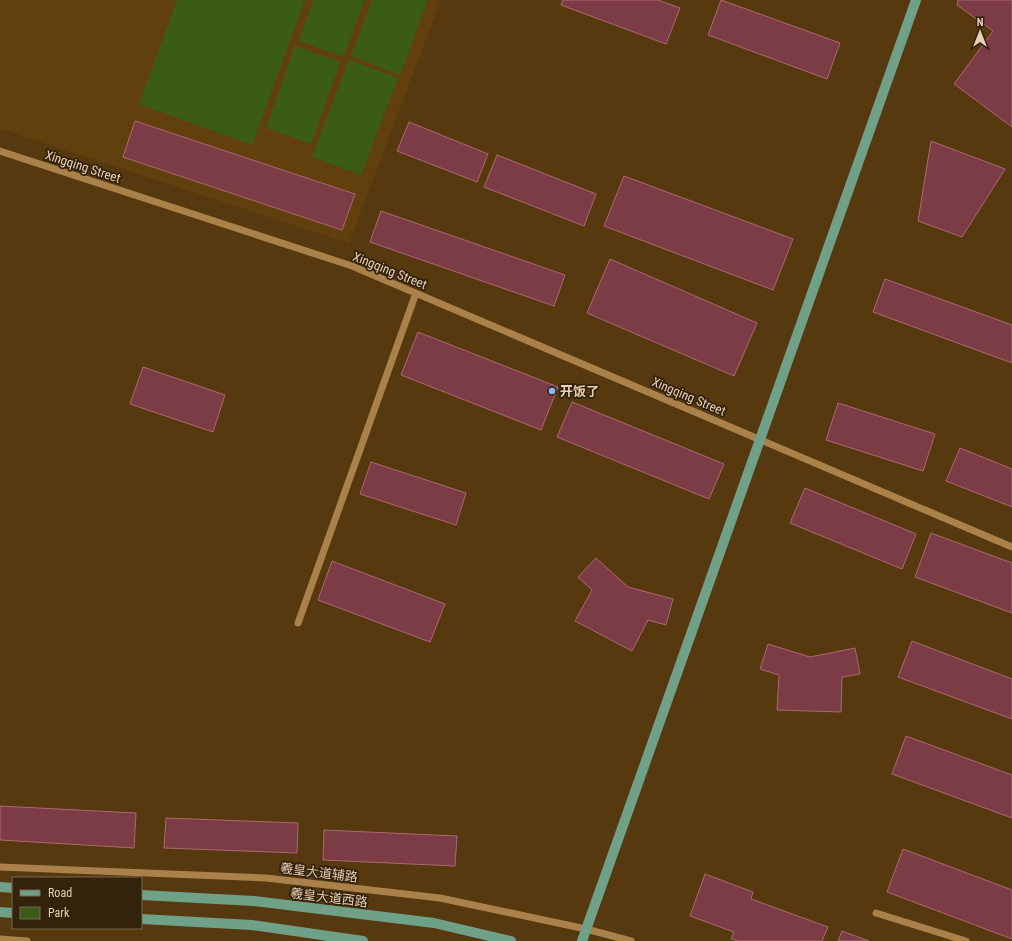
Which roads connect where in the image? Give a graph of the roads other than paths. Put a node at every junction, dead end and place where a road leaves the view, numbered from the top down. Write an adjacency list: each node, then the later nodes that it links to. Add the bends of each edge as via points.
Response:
1 (916, 0): 4 (main road)
2 (0, 151): 3 (street, Xingqing Street, via 352,266)
3 (416, 293): 4 (street, Xingqing Street); 6 (street)
4 (760, 440): 5 (street, Xingqing Street); 15 (main road)
5 (1012, 546)
6 (298, 623)
7 (0, 867): 15 (street, 羲皇大道辅路, via 266,878 440,898)
8 (0, 887): 9 (main road)
9 (12, 888)
10 (142, 895): 19 (main road, 羲皇大道西路, via 254,901 434,923)
11 (0, 912): 12 (main road)
12 (12, 913)
13 (876, 913): 22 (street)
14 (142, 919): 18 (main road, via 252,925)
15 (586, 929): 20 (main road); 21 (street, 羲皇大道辅路)
16 (0, 939): 17 (street)
17 (27, 941)
18 (363, 941)
19 (511, 941)
20 (582, 941)
21 (631, 941)
22 (966, 941)

